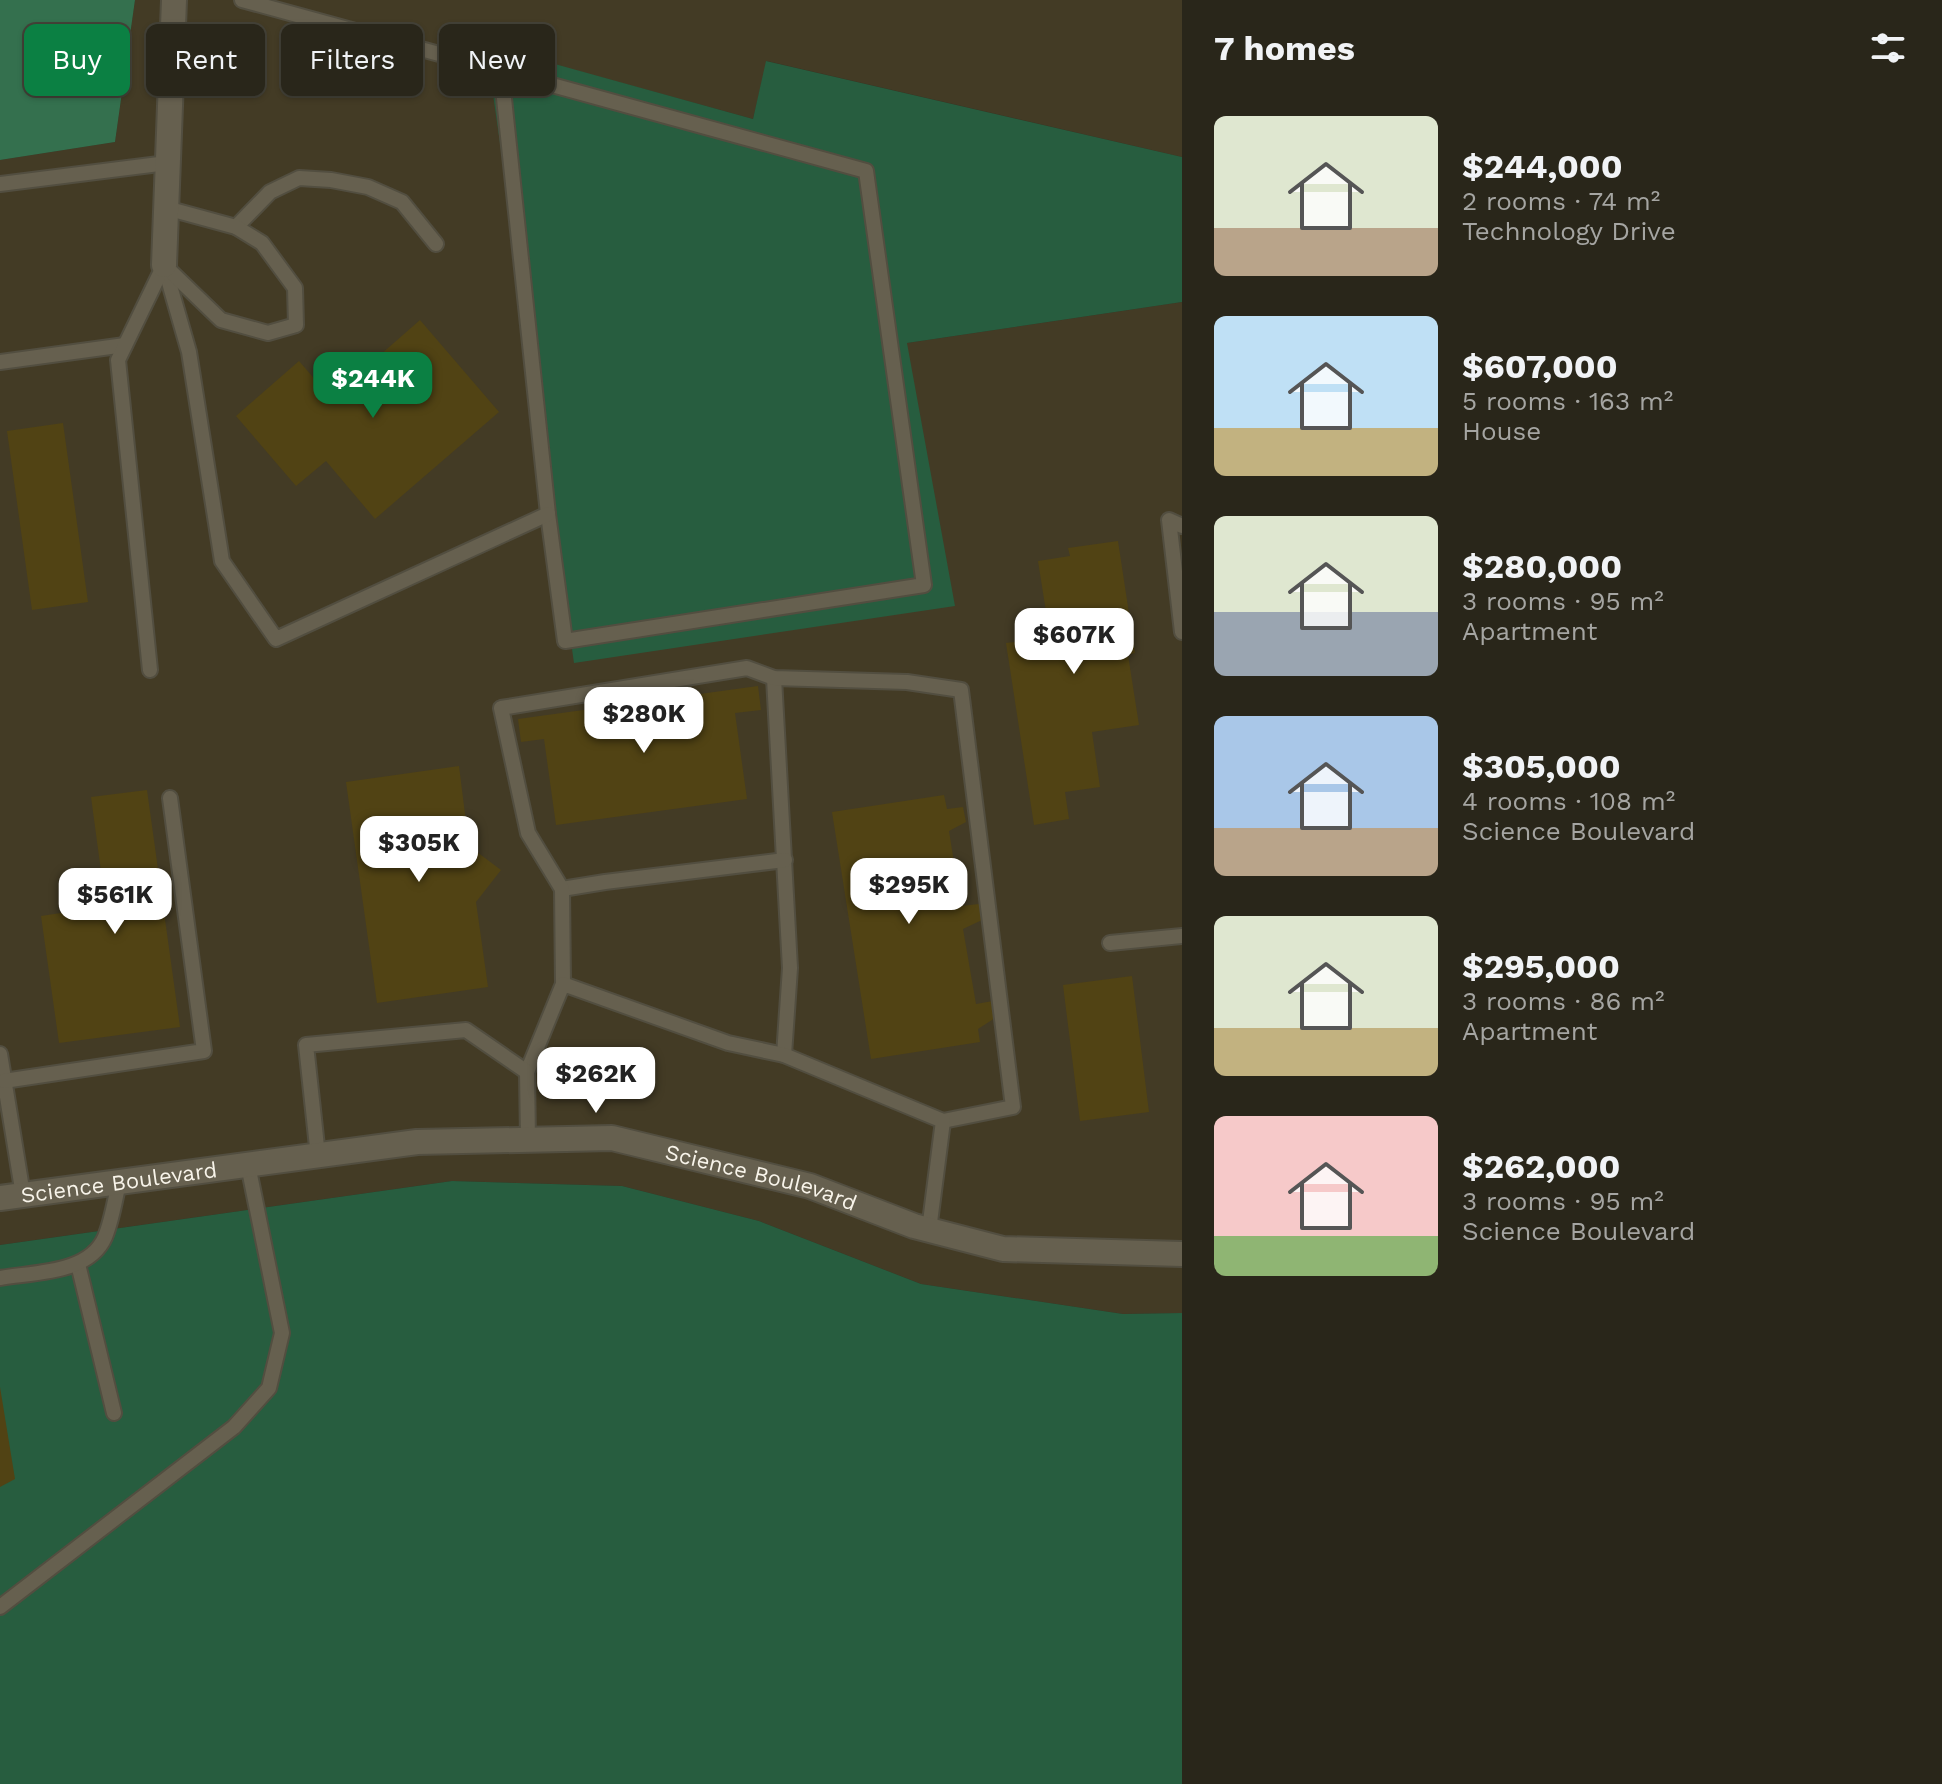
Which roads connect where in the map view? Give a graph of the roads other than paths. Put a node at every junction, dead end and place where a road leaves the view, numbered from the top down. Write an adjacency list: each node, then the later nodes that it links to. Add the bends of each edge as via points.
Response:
1 (174, 0): 6 (street)
2 (242, 0): 3 (lane)
3 (439, 53)
4 (555, 85): 14 (lane, via 866,171 924,585 565,641)
5 (504, 96): 14 (lane)
6 (167, 163): 7 (lane); 8 (street)
7 (0, 184)
8 (166, 208): 9 (lane); 11 (street)
9 (236, 227): 10 (lane, via 270,192 299,178 331,180 368,187 402,202); 11 (lane, via 262,243 295,288 296,325 268,333 221,320)
10 (436, 244)
11 (164, 265): 12 (lane); 14 (lane, via 189,352 222,561 276,639)
12 (125, 345): 13 (lane); 17 (lane, via 118,360)
13 (0, 362)
14 (548, 514)
15 (1182, 526): 16 (lane, via 1169,520)
16 (1182, 632)
17 (150, 670)
18 (774, 678): 20 (lane); 21 (lane, via 747,668 501,708 528,833); 29 (lane, via 907,682 961,690 1013,1107)
19 (170, 798): 28 (lane, via 204,1051)
20 (785, 860): 21 (lane); 26 (lane, via 790,968)
21 (562, 889): 24 (lane)
22 (1182, 936): 23 (lane)
23 (1110, 943)
24 (563, 984): 26 (lane, via 728,1043); 27 (lane)
25 (0, 1054): 28 (lane)
26 (784, 1055): 29 (lane)
27 (527, 1072): 30 (lane); 31 (lane, via 466,1030 306,1045)
28 (4, 1081): 34 (lane)
29 (943, 1121): 35 (lane)
30 (528, 1140): 31 (street, Science Boulevard, via 417,1142); 35 (street, Science Boulevard, via 612,1138 810,1186)
31 (318, 1156): 32 (street, Science Boulevard)
32 (248, 1165): 33 (street, Science Boulevard); 40 (lane, via 282,1333 269,1388 234,1427)
33 (119, 1182): 34 (street, Science Boulevard); 37 (lane, via 105,1238)
34 (12, 1197)
35 (929, 1230): 36 (street, Science Boulevard, via 1003,1249)
36 (1182, 1254)
37 (78, 1264): 38 (lane); 39 (lane)
38 (0, 1278)
39 (114, 1413)
40 (0, 1607)

